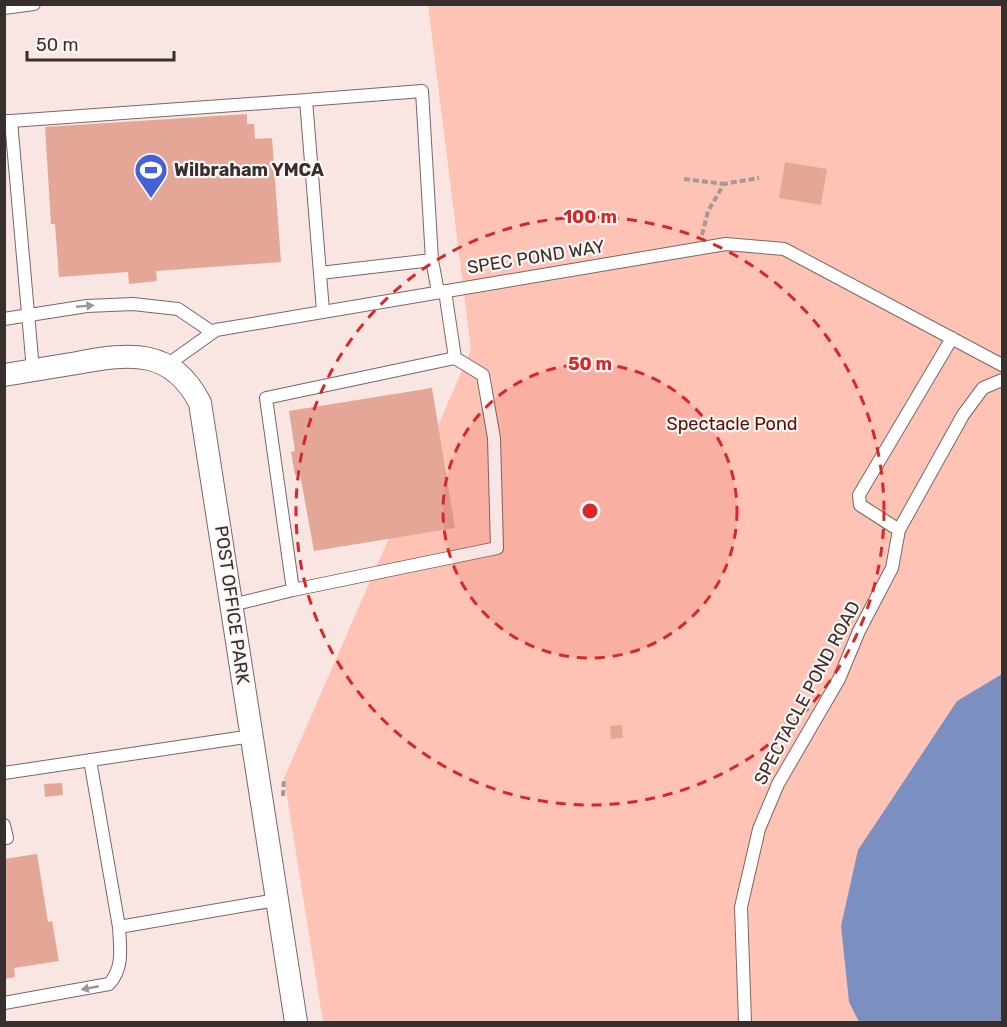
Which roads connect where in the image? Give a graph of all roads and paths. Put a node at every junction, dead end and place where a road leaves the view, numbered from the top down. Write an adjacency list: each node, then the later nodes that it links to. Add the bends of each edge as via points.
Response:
1 (34, 4): 2 (lane)
2 (4, 8)
3 (306, 100): 4 (lane); 9 (lane, via 422,91); 10 (lane)
4 (8, 121): 13 (lane)
5 (759, 178): 7 (path)
6 (684, 179): 7 (path)
7 (724, 184): 8 (path, via 705,217)
8 (703, 248): 11 (lane, SPEC POND WAY); 16 (lane, SPEC POND WAY, via 726,244 784,249)
9 (432, 260): 10 (lane); 11 (lane)
10 (320, 273): 12 (lane)
11 (441, 291): 12 (lane, SPEC POND WAY); 17 (lane)
12 (323, 311): 15 (lane, SPEC POND WAY)
13 (28, 317): 14 (lane); 15 (lane, one-way to 15, via 87,306 133,304 178,309); 20 (lane)
14 (4, 319)
15 (212, 332): 18 (lane, SPEC POND WAY)
16 (952, 338): 19 (lane, SPEC POND WAY); 23 (lane, via 859,495 860,505)
17 (454, 358): 24 (lane, via 266,398); 24 (lane, via 483,375 494,438 497,548)
18 (168, 365): 20 (street, POST OFFICE PARK, via 153,358 116,356); 25 (street, POST OFFICE PARK, via 192,386 200,403)
19 (1002, 365)
20 (33, 370): 21 (street, POST OFFICE PARK)
21 (4, 375)
22 (1002, 380): 23 (lane, SPECTACLE POND ROAD, via 983,388 963,415)
23 (898, 530): 35 (lane, SPECTACLE POND ROAD, via 889,575 839,679 778,784 759,829 741,907)
24 (293, 590): 25 (lane)
25 (232, 605): 26 (street, POST OFFICE PARK)
26 (252, 736): 27 (lane); 31 (street, POST OFFICE PARK)
27 (90, 760): 28 (lane); 32 (lane)
28 (4, 773)
29 (4, 825): 30 (lane)
30 (7, 838)
31 (276, 900): 32 (lane); 34 (street, POST OFFICE PARK)
32 (119, 927): 33 (lane, one-way to 33, via 118,975 109,984)
33 (4, 1003)
34 (296, 1023)
35 (744, 1023)

